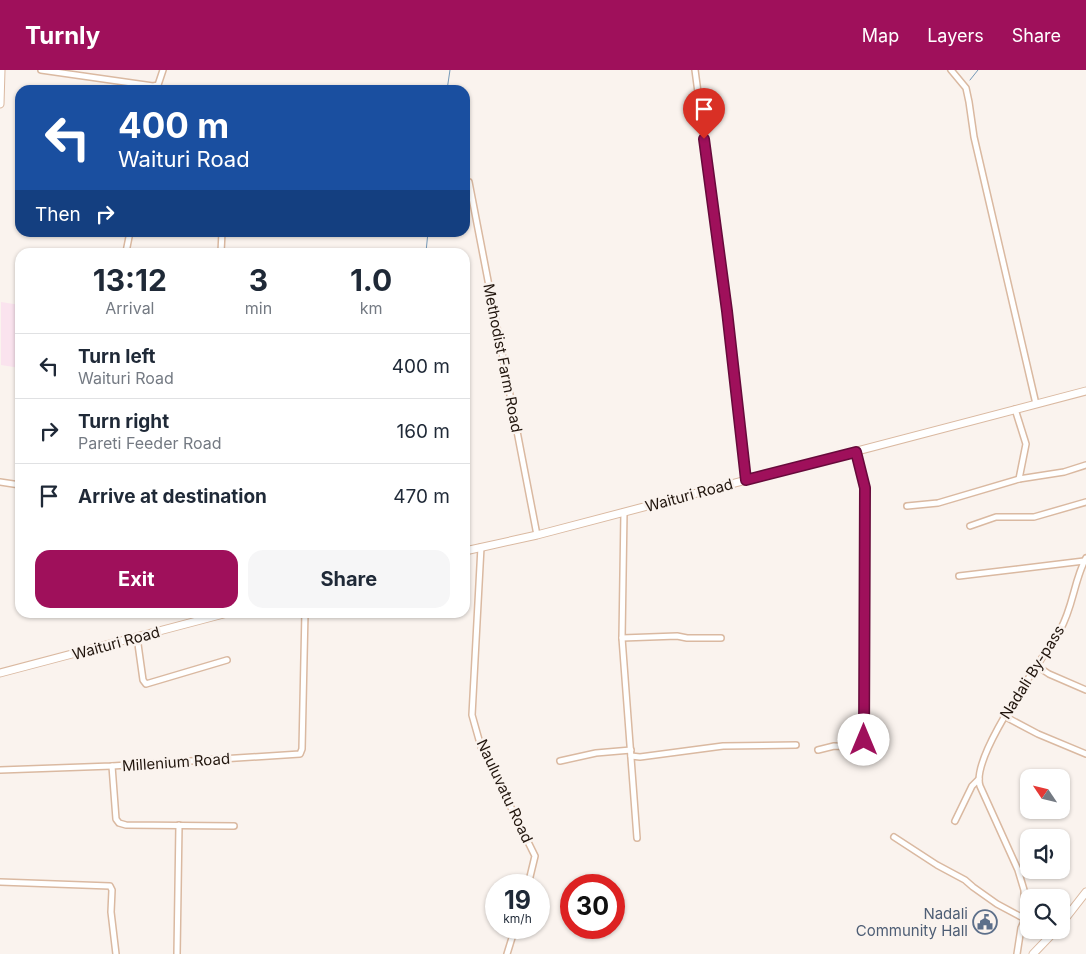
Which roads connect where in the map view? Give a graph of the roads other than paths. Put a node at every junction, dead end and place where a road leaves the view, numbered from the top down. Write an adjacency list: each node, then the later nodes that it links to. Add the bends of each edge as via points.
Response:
1 (1, 70): 8 (main road)
2 (41, 70): 6 (street)
3 (163, 70): 7 (street)
4 (695, 70): 16 (street)
5 (951, 70): 11 (street, via 966,88 974,138)
6 (146, 85)
7 (159, 85)
8 (0, 104)
9 (470, 187): 23 (street, Methodist Farm Road)
10 (1086, 391): 11 (main road, Waituri Road)
11 (1036, 404): 12 (main road, Waituri Road)
12 (1015, 409): 13 (main road, Waituri Road); 15 (street, via 1026,444)
13 (856, 452): 16 (main road, Waituri Road); 41 (street, via 865,488 864,740 857,747 829,746)
14 (1086, 465): 15 (street)
15 (1018, 479): 20 (street, via 938,503)
16 (746, 480): 21 (main road, Waituri Road)
17 (0, 482): 18 (street)
18 (15, 484)
19 (1086, 502): 22 (street, via 1034,517 996,518)
20 (907, 506)
21 (624, 512): 23 (main road, Waituri Road); 33 (street)
22 (970, 526)
23 (537, 535): 24 (main road, Waituri Road)
24 (480, 547): 25 (main road, Waituri Road); 53 (street, Nauluvatu Road, via 472,715 481,747 535,856)
25 (470, 550)
26 (1085, 559): 27 (street); 36 (street, Nadali By-pass, via 1061,628)
27 (959, 576)
28 (197, 618): 31 (street)
29 (211, 618): 31 (main road, Waituri Road)
30 (305, 618): 45 (street, Millenium Road, via 300,754)
31 (197, 622): 32 (main road, Waituri Road)
32 (137, 637): 35 (street, via 146,684); 37 (main road, Waituri Road)
33 (622, 638): 34 (street); 42 (street)
34 (721, 638)
35 (227, 660)
36 (1037, 666): 38 (street); 39 (street, Nadali By-pass)
37 (0, 673)
38 (1086, 690)
39 (1004, 716): 43 (street); 47 (street, Nadali By-pass)
40 (796, 745): 42 (street, via 723,746 640,757)
41 (818, 750)
42 (631, 753): 44 (street, via 596,753); 52 (street)
43 (1086, 754)
44 (560, 761)
45 (112, 766): 46 (street, Millenium Road); 49 (street, Millenium Road, via 117,822 126,825)
46 (0, 770)
47 (979, 779): 48 (street, via 972,786); 55 (street, Nadali By-pass, via 1018,870)
48 (955, 821)
49 (179, 825): 50 (street); 64 (street)
50 (234, 826)
51 (894, 837): 58 (street)
52 (637, 838)
53 (531, 874)
54 (0, 882): 63 (street, via 110,886)
55 (1023, 889)
56 (1086, 892): 57 (main road)
57 (1070, 912)
58 (1020, 916)
59 (512, 939): 65 (street)
60 (1020, 939): 62 (street, Nadali By-pass)
61 (1047, 939): 66 (main road)
62 (1018, 953)
63 (116, 954)
64 (177, 954)
65 (507, 954)
66 (1032, 954)

